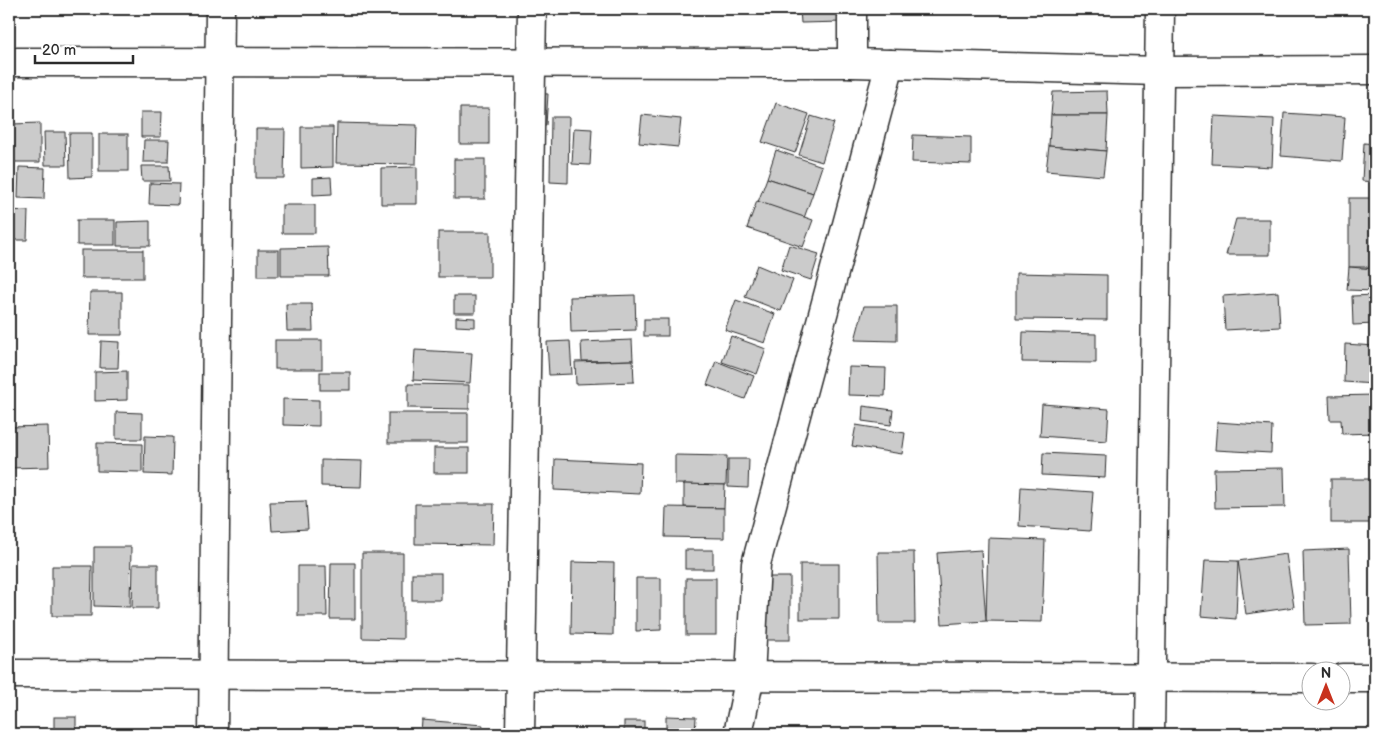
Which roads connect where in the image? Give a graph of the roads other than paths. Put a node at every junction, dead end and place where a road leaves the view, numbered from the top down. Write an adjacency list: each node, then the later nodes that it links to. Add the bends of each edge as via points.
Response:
1 (220, 9): 6 (street)
2 (532, 9): 7 (street)
3 (852, 9): 8 (street)
4 (1160, 9): 11 (street)
5 (9, 62): 6 (street)
6 (220, 63): 7 (street); 13 (street)
7 (531, 63): 8 (street); 14 (street)
8 (852, 63): 9 (street)
9 (890, 64): 11 (street); 15 (street, via 756,564)
10 (1375, 70): 11 (street)
11 (1159, 72): 16 (street)
12 (9, 674): 13 (street)
13 (213, 675): 14 (street); 20 (street)
14 (521, 676): 15 (street); 21 (street)
15 (750, 676): 16 (street); 22 (street)
16 (1150, 677): 17 (street); 23 (street)
17 (1302, 678)
18 (1352, 678): 19 (street)
19 (1375, 678)
20 (213, 734)
21 (520, 734)
22 (738, 734)
23 (1150, 734)

